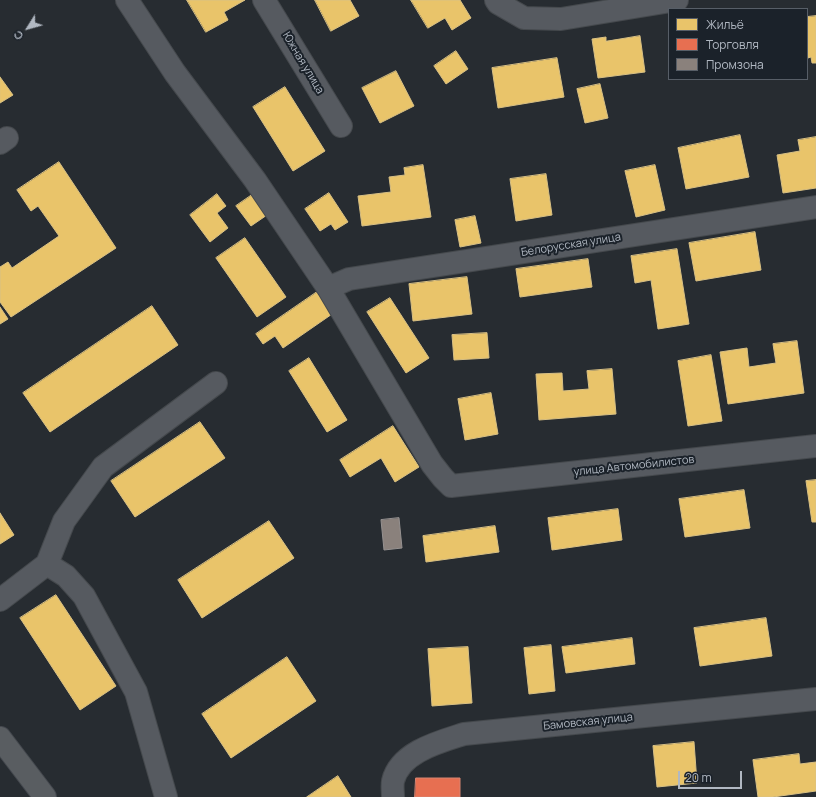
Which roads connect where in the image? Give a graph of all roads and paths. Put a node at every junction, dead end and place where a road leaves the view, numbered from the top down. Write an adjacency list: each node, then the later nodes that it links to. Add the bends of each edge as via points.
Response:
1 (127, 0): 7 (street, via 175,73 255,180)
2 (264, 0): 5 (street, Южная улица)
3 (496, 0): 4 (street, via 524,18 561,19)
4 (677, 0)
5 (341, 126)
6 (816, 207): 7 (street, Белорусская улица, via 349,279)
7 (328, 288): 9 (street, улица Автомобилистов, via 432,464 451,486)
8 (216, 383): 10 (street, via 103,467 64,521)
9 (816, 446)
10 (47, 564): 11 (street); 15 (street, via 66,576 84,596 136,692)
11 (0, 600)
12 (816, 700): 16 (street, Бамовская улица, via 464,734 427,747 405,760 393,781)
13 (0, 738): 14 (main road)
14 (46, 797)
15 (166, 797)
16 (393, 797)

